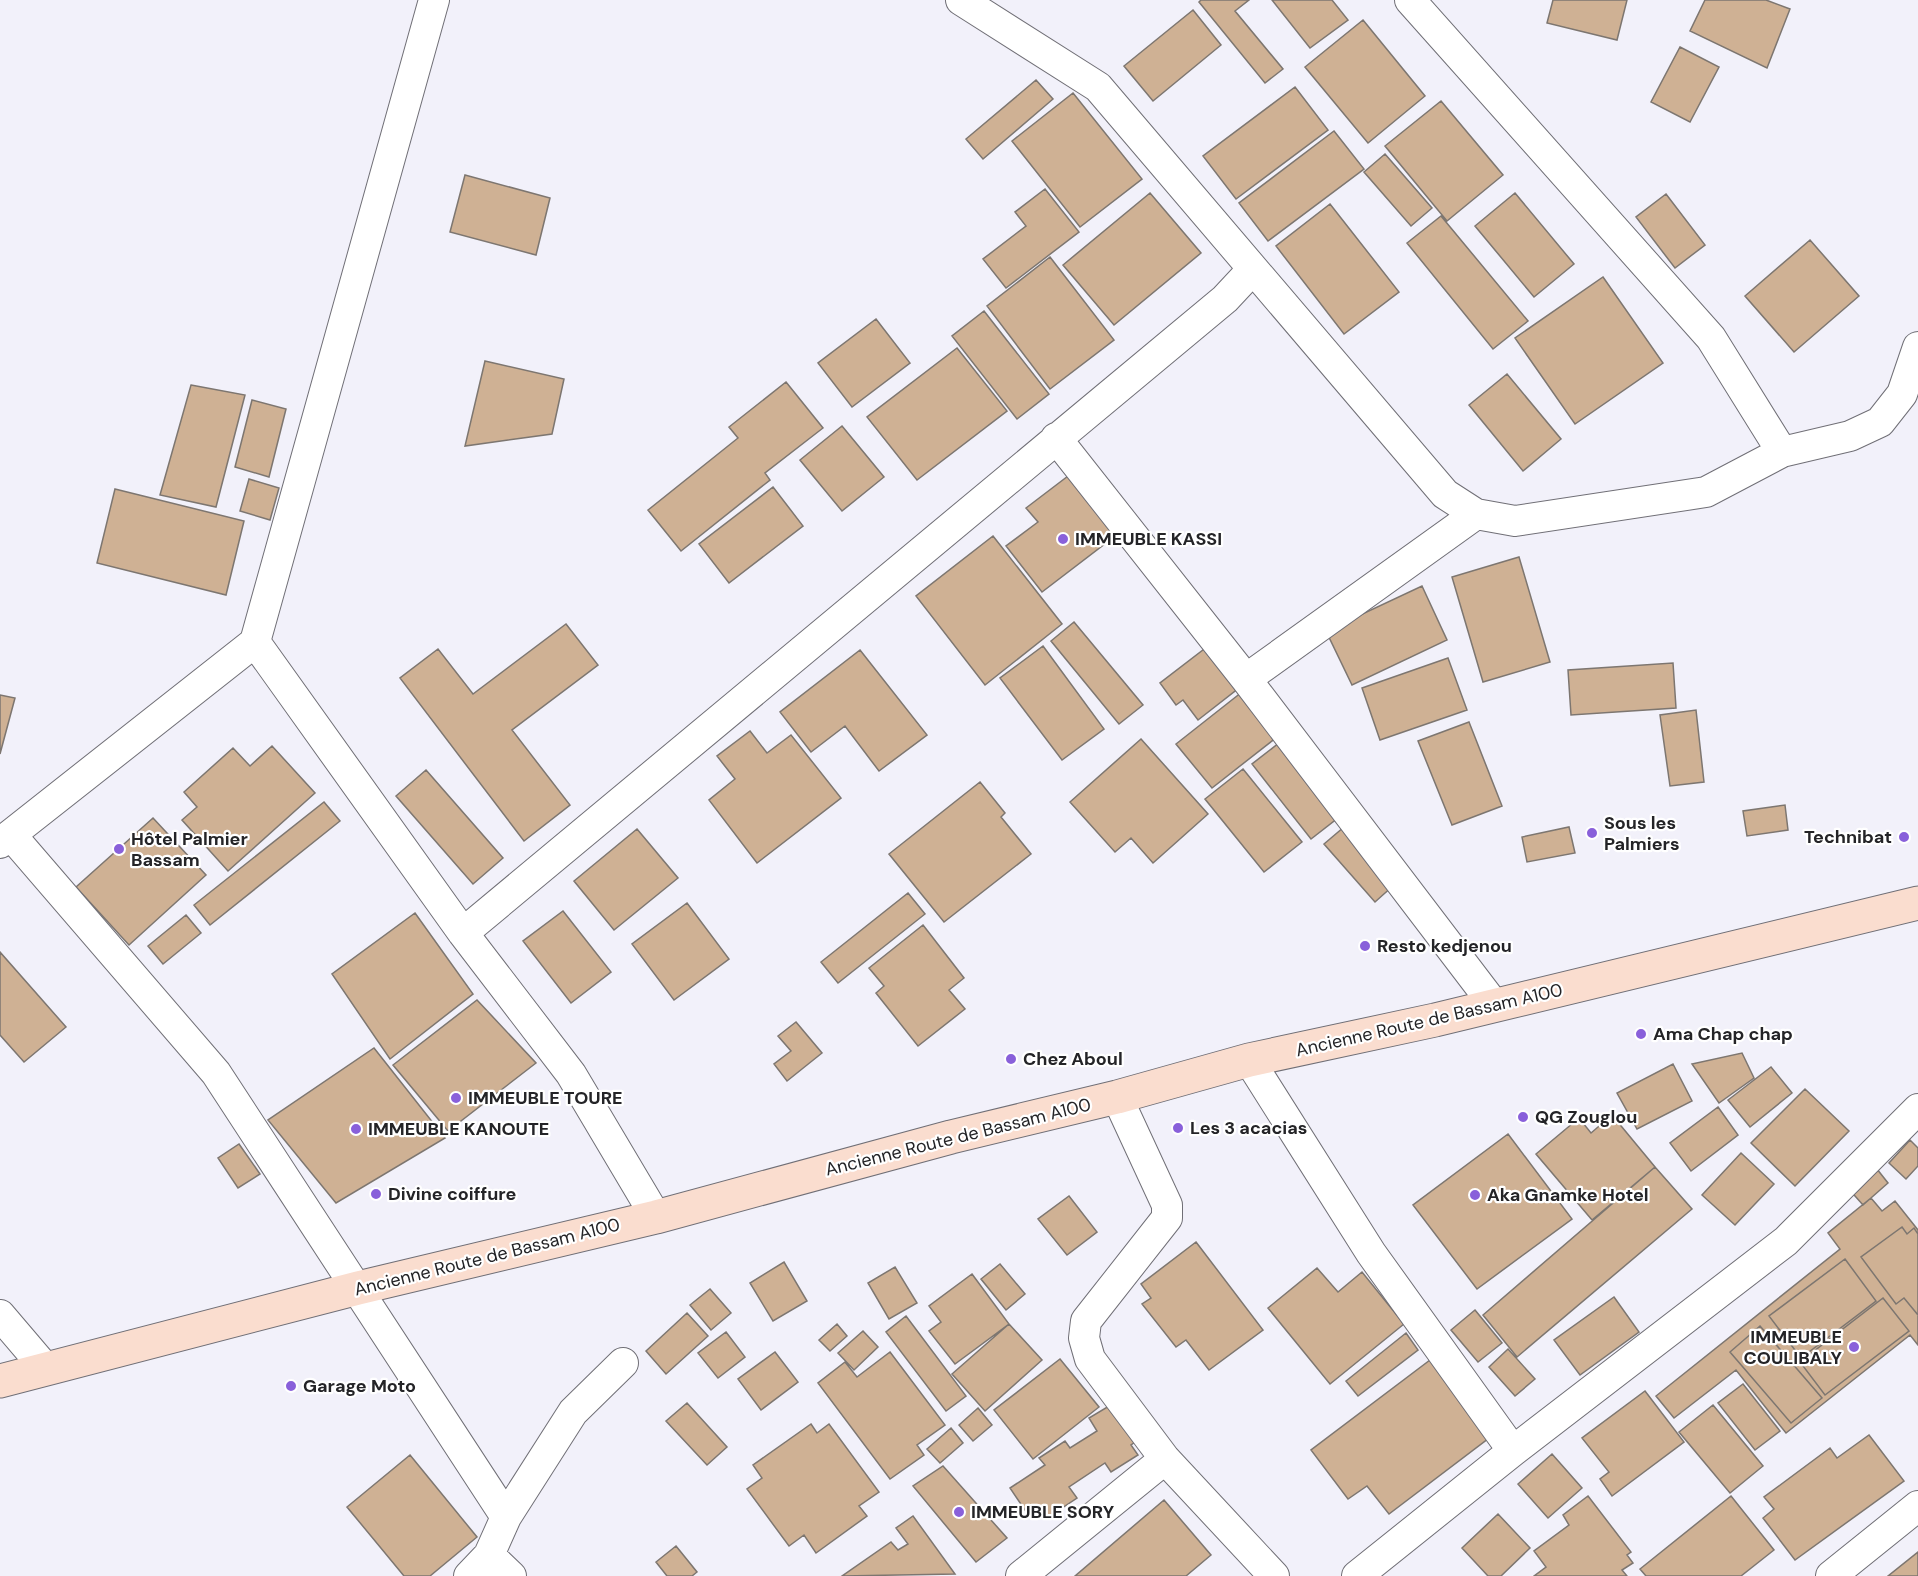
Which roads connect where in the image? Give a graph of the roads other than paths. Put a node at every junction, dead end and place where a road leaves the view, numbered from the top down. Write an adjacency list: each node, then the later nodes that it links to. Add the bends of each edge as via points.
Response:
1 (434, 0): 9 (street)
2 (962, 0): 4 (street, via 1098,87)
3 (1410, 0): 7 (street, via 1711,338)
4 (1253, 269): 6 (street, via 1225,299); 8 (street, via 1445,494)
5 (1918, 347): 7 (street, via 1902,394 1880,422 1850,436)
6 (1056, 438): 10 (street); 13 (street)
7 (1782, 452): 8 (street, via 1706,492 1515,521)
8 (1476, 514): 10 (street)
9 (255, 642): 11 (street); 13 (street)
10 (1246, 679): 14 (street)
11 (5, 839): 19 (street, via 216,1073)
12 (1918, 903): 14 (main road, Ancienne Route de Bassam A100)
13 (463, 933): 18 (street, via 571,1074)
14 (1495, 1006): 15 (main road, Ancienne Route de Bassam A100)
15 (1249, 1060): 16 (main road, Ancienne Route de Bassam A100); 24 (street, via 1371,1253)
16 (1117, 1097): 18 (main road, Ancienne Route de Bassam A100); 25 (street, via 1167,1205 1167,1218 1086,1321 1084,1338 1090,1359)
17 (1914, 1121): 24 (street, via 1786,1241)
18 (656, 1216): 19 (main road, Ancienne Route de Bassam A100)
19 (358, 1288): 22 (main road, Ancienne Route de Bassam A100); 27 (street)
20 (0, 1315): 22 (street)
21 (624, 1363): 27 (street, via 573,1412)
22 (46, 1369): 23 (main road, Ancienne Route de Bassam A100)
23 (0, 1381)
24 (1513, 1451): 32 (street)
25 (1165, 1459): 30 (street); 31 (street)
26 (1918, 1506): 33 (street)
27 (506, 1517): 28 (street)
28 (479, 1565): 29 (street)
29 (511, 1576)
30 (1021, 1576)
31 (1274, 1576)
32 (1357, 1576)
33 (1831, 1576)

